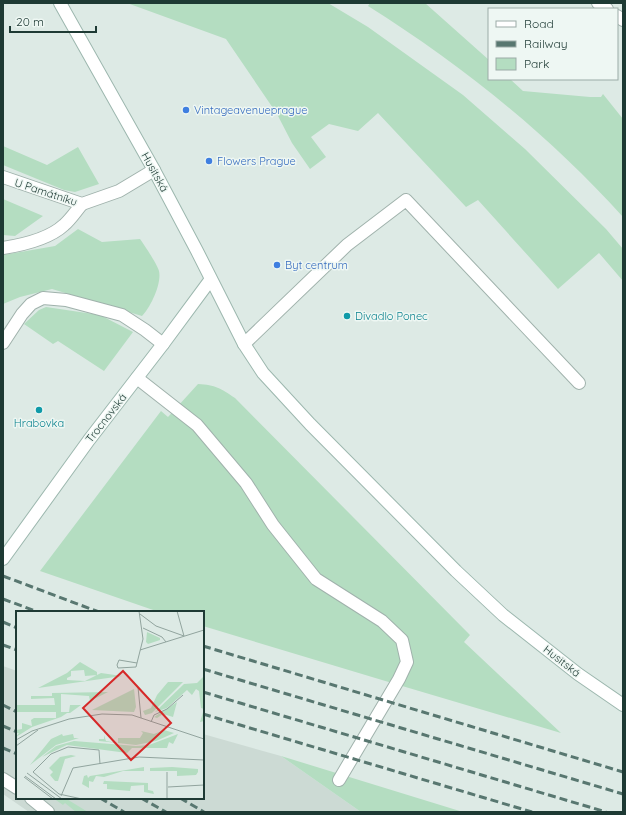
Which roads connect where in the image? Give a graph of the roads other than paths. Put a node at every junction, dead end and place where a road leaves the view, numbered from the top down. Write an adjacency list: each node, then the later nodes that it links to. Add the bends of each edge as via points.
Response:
1 (60, 3): 2 (main road, Husitská)
2 (154, 170): 4 (main road, U Památníku, via 119,192); 6 (main road, Husitská)
3 (3, 177): 4 (main road, U Památníku)
4 (82, 204): 5 (main road, via 64,226 44,238 20,246)
5 (3, 248)
6 (211, 279): 8 (main road, Trocnovská); 9 (main road, Husitská)
7 (3, 343): 8 (main road, via 22,314 31,304 43,298 66,300 122,315)
8 (163, 344): 10 (main road, Trocnovská)
9 (244, 344): 11 (main road, via 347,246 406,200); 13 (main road, Husitská, via 263,373 305,419 456,571 503,615 578,674)
10 (137, 378): 12 (main road, Trocnovská); 15 (main road, via 197,425 246,483 273,524 316,579 382,621 402,640 407,662 402,674)
11 (579, 383)
12 (3, 559)
13 (623, 705)
14 (3, 778): 16 (main road)
15 (339, 780)
16 (16, 787)
17 (33, 799): 18 (main road)
18 (48, 812)

